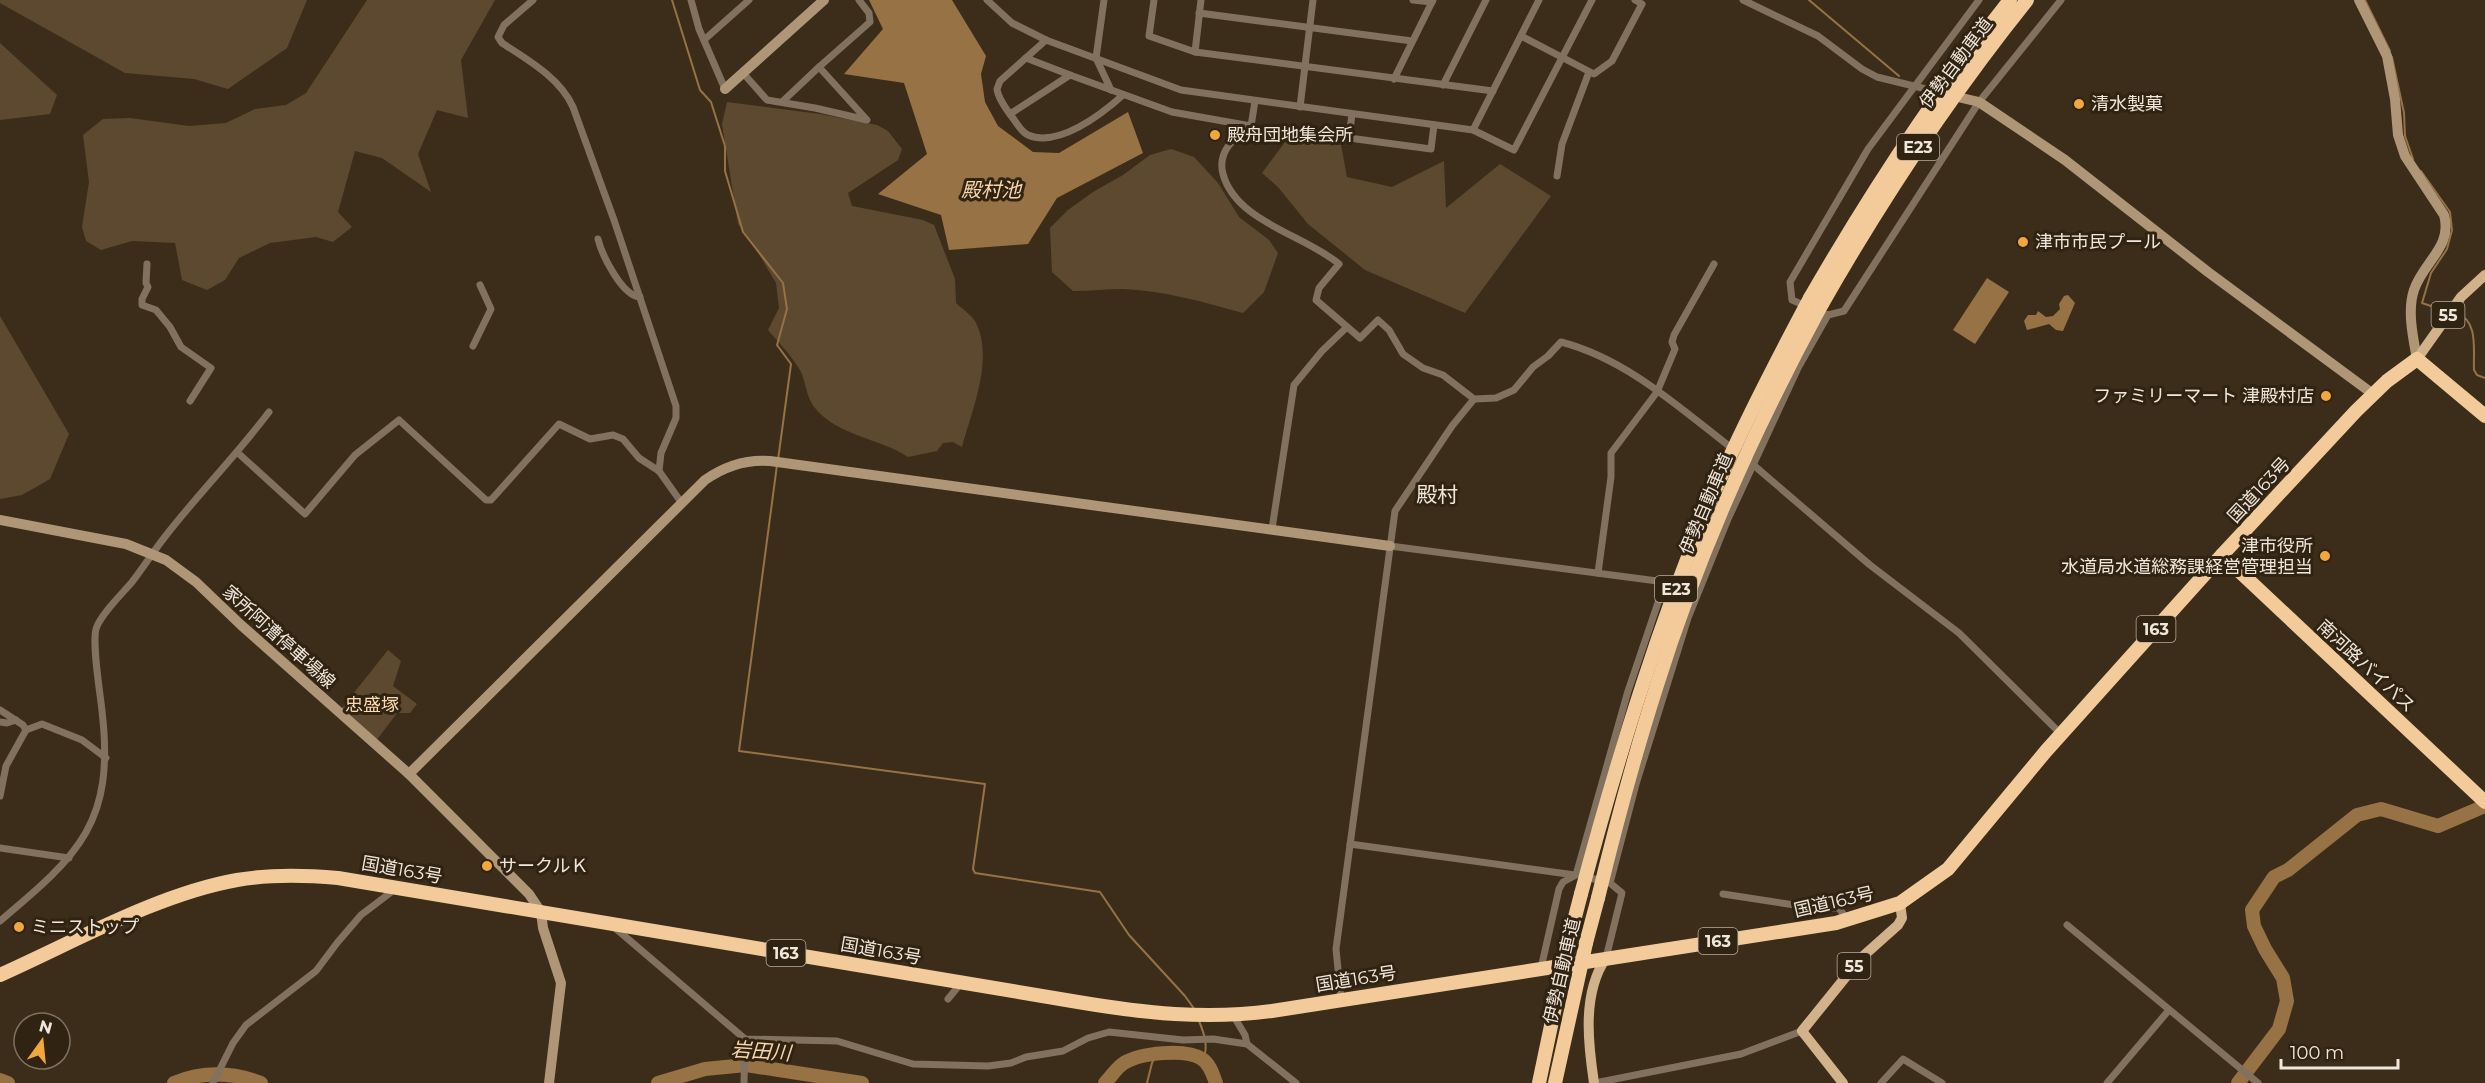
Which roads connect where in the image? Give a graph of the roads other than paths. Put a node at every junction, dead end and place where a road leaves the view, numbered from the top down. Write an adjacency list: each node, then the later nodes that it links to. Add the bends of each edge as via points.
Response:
1 (533, 0): 62 (street, via 504,25 498,37 568,96)
2 (691, 0): 26 (street)
3 (748, 0): 26 (street)
4 (824, 0): 36 (street)
5 (859, 0): 33 (street, via 869,13 870,22)
6 (1104, 0): 32 (street)
7 (1154, 0): 29 (street, via 1149,36)
8 (1201, 0): 23 (street)
9 (1313, 0): 24 (street)
10 (1413, 0): 21 (street)
11 (1486, 0): 39 (street)
12 (1539, 0): 25 (street)
13 (1592, 0): 30 (street)
14 (1635, 0): 35 (street, via 1642,4 1612,61 1594,74)
15 (1743, 0): 40 (street, via 1818,36 1877,77)
16 (1979, 0): 40 (street)
17 (2010, 0): 63 (highway, 伊勢自動車道 / E23, via 1913,130 1843,240)
18 (2027, 0): 63 (highway, 伊勢自動車道 / E23, via 1924,138)
19 (2061, 0): 49 (street)
20 (2359, 0): 66 (street, via 2387,56 2398,135 2405,156 2446,222 2442,246 2413,293 2412,329)
21 (1433, 1): 28 (street)
22 (991, 2): 27 (street, via 1012,23)
23 (1199, 13): 24 (street); 29 (street)
24 (1310, 27): 28 (street); 34 (street)
25 (1521, 36): 30 (street); 44 (street)
26 (704, 40): 41 (street)
27 (1046, 40): 31 (street); 32 (street)
28 (1412, 41): 38 (street)
29 (1194, 52): 34 (street)
30 (1563, 57): 35 (street); 55 (street, via 1514,150)
31 (1026, 58): 37 (street); 51 (street, via 998,85 998,93)
32 (1096, 58): 43 (street); 47 (street, via 1181,90)
33 (819, 67): 48 (street); 48 (street, via 867,120)
34 (1305, 67): 38 (street); 50 (street)
35 (1589, 72): 56 (street, via 1562,144)
36 (743, 73): 41 (street); 48 (street, via 767,100)
37 (1070, 75): 43 (street); 51 (street)
38 (1394, 79): 39 (street)
39 (1443, 85): 44 (street)
40 (1915, 85): 42 (street); 63 (street, via 1868,149 1790,282 1792,300)
41 (726, 89)
42 (1926, 89)
43 (1111, 90): 45 (street)
44 (1493, 91): 55 (street)
45 (1123, 95): 51 (street, via 1102,114 1049,138 1025,133); 54 (street, via 1188,117)
46 (1962, 98): 49 (street)
47 (1255, 101): 50 (street); 54 (street)
48 (782, 102)
49 (1980, 102): 63 (street, via 1844,310); 68 (street, via 2066,160 2200,266)
50 (1300, 107): 52 (street)
51 (1010, 114)
52 (1352, 114): 53 (street); 53 (street, via 1349,138 1372,142 1431,149)
53 (1434, 125): 55 (street)
54 (1251, 126): 64 (street, via 1224,153 1222,170 1227,184 1240,202 1339,264 1316,297)
55 (1473, 130)
56 (1557, 176)
57 (598, 239): 62 (street, via 614,274 634,296)
58 (147, 264): 70 (street, via 148,287 142,305 156,310 181,346 211,368)
59 (1714, 264): 67 (street, via 1674,335 1675,349)
60 (2485, 275): 66 (main road, 55, via 2462,297)
61 (480, 285): 65 (street, via 491,309)
62 (640, 297): 75 (street, via 676,406 675,423 661,453)
63 (1820, 306): 74 (street, via 1798,368); 122 (highway, 伊勢自動車道 / E23, bridge, via 1759,395 1719,481 1668,611 1610,788 1581,894); 123 (highway, 伊勢自動車道 / E23, bridge, via 1771,400 1705,549 1656,686 1624,793)
64 (1346, 328): 69 (street, via 1360,339 1378,321 1389,330 1403,354 1423,368 1443,375); 78 (street, via 1294,385)
65 (473, 345)
66 (2417, 359): 68 (highway, 国道163号 / 163); 72 (highway)
67 (1657, 392): 69 (street, via 1599,353 1561,342 1514,390 1496,398); 74 (street); 82 (street, via 1611,453)
68 (2373, 394): 81 (highway, 国道163号 / 163)
69 (1474, 399): 79 (street, via 1395,511)
70 (190, 401)
71 (269, 412): 73 (street)
72 (2485, 416)
73 (238, 453): 75 (street, via 305,514 355,455 399,420 486,500 491,500 559,424 590,439 617,435 639,458); 80 (street)
74 (1754, 464): 87 (street, via 1870,565 1959,633); 97 (street, via 1728,519 1675,657)
75 (659, 471): 76 (street)
76 (681, 502): 78 (street, via 721,470 759,460); 90 (street)
77 (0, 520): 80 (street, 家所阿漕停車場線, via 126,544)
78 (1272, 529): 79 (street)
79 (1390, 546): 82 (street); 93 (street)
80 (154, 554): 88 (street, via 97,627); 90 (street, 家所阿漕停車場線, via 196,582)
81 (2222, 555): 87 (highway, 国道163号 / 163); 92 (highway, 南河路バイパス)
82 (1598, 573): 96 (street, via 1665,582 1628,691)
83 (0, 710): 84 (street)
84 (16, 720): 85 (street); 86 (street)
85 (0, 722)
86 (26, 730): 88 (street, via 42,724 82,740); 89 (street)
87 (2062, 735): 100 (highway, 国道163号 / 163, via 1948,869)
88 (105, 758): 95 (street, via 92,825)
89 (3, 765): 91 (street)
90 (409, 774): 101 (street, 家所阿漕停車場線, via 529,894)
91 (0, 796)
92 (2485, 802)
93 (1350, 844): 96 (street); 111 (street, via 1335,949)
94 (0, 848): 95 (street)
95 (69, 858): 103 (street)
96 (1576, 875): 97 (street); 107 (street, via 1559,889)
97 (1610, 883): 106 (street, via 1622,893)
98 (392, 888): 101 (highway, 国道163号 / 163); 108 (highway, 国道163号 / 163, via 338,878 291,875 214,885 163,902); 118 (street, via 361,915 316,970 246,1025)
99 (1723, 894): 102 (street, via 1839,908)
100 (1900, 903): 102 (highway, 国道163号 / 163); 114 (main road, 55, via 1902,918 1898,925 1861,958)
101 (541, 912): 104 (highway, 国道163号 / 163); 119 (street, via 561,983)
102 (1847, 920): 106 (highway, 国道163号 / 163)
103 (0, 921)
104 (610, 923): 109 (highway, 国道163号 / 163); 115 (street)
105 (2067, 925): 112 (street)
106 (1606, 958): 107 (highway, 国道163号 / 163); 124 (main road, via 1596,974 1591,1003 1589,1036)
107 (1541, 968): 111 (highway, 国道163号 / 163)
108 (0, 975)
109 (961, 982): 110 (street); 113 (highway, 国道163号 / 163, via 1134,1011)
110 (948, 999)
111 (1341, 1000): 113 (highway, 国道163号 / 163)
112 (2169, 1010): 117 (street); 128 (street)
113 (1233, 1015): 116 (street)
114 (1802, 1031): 124 (street, via 1718,1060); 125 (main road)
115 (745, 1039): 116 (street, via 837,1041 913,1064 988,1066 1063,1051 1109,1032); 120 (street)
116 (1247, 1044): 121 (street)
117 (2256, 1082)
118 (213, 1083)
119 (549, 1083)
120 (744, 1083)
121 (1296, 1083)
122 (1539, 1083)
123 (1555, 1083)
124 (1595, 1083)
125 (1843, 1083)
126 (1881, 1083): 127 (street, via 1903,1059)
127 (1942, 1083)
128 (2107, 1083)

